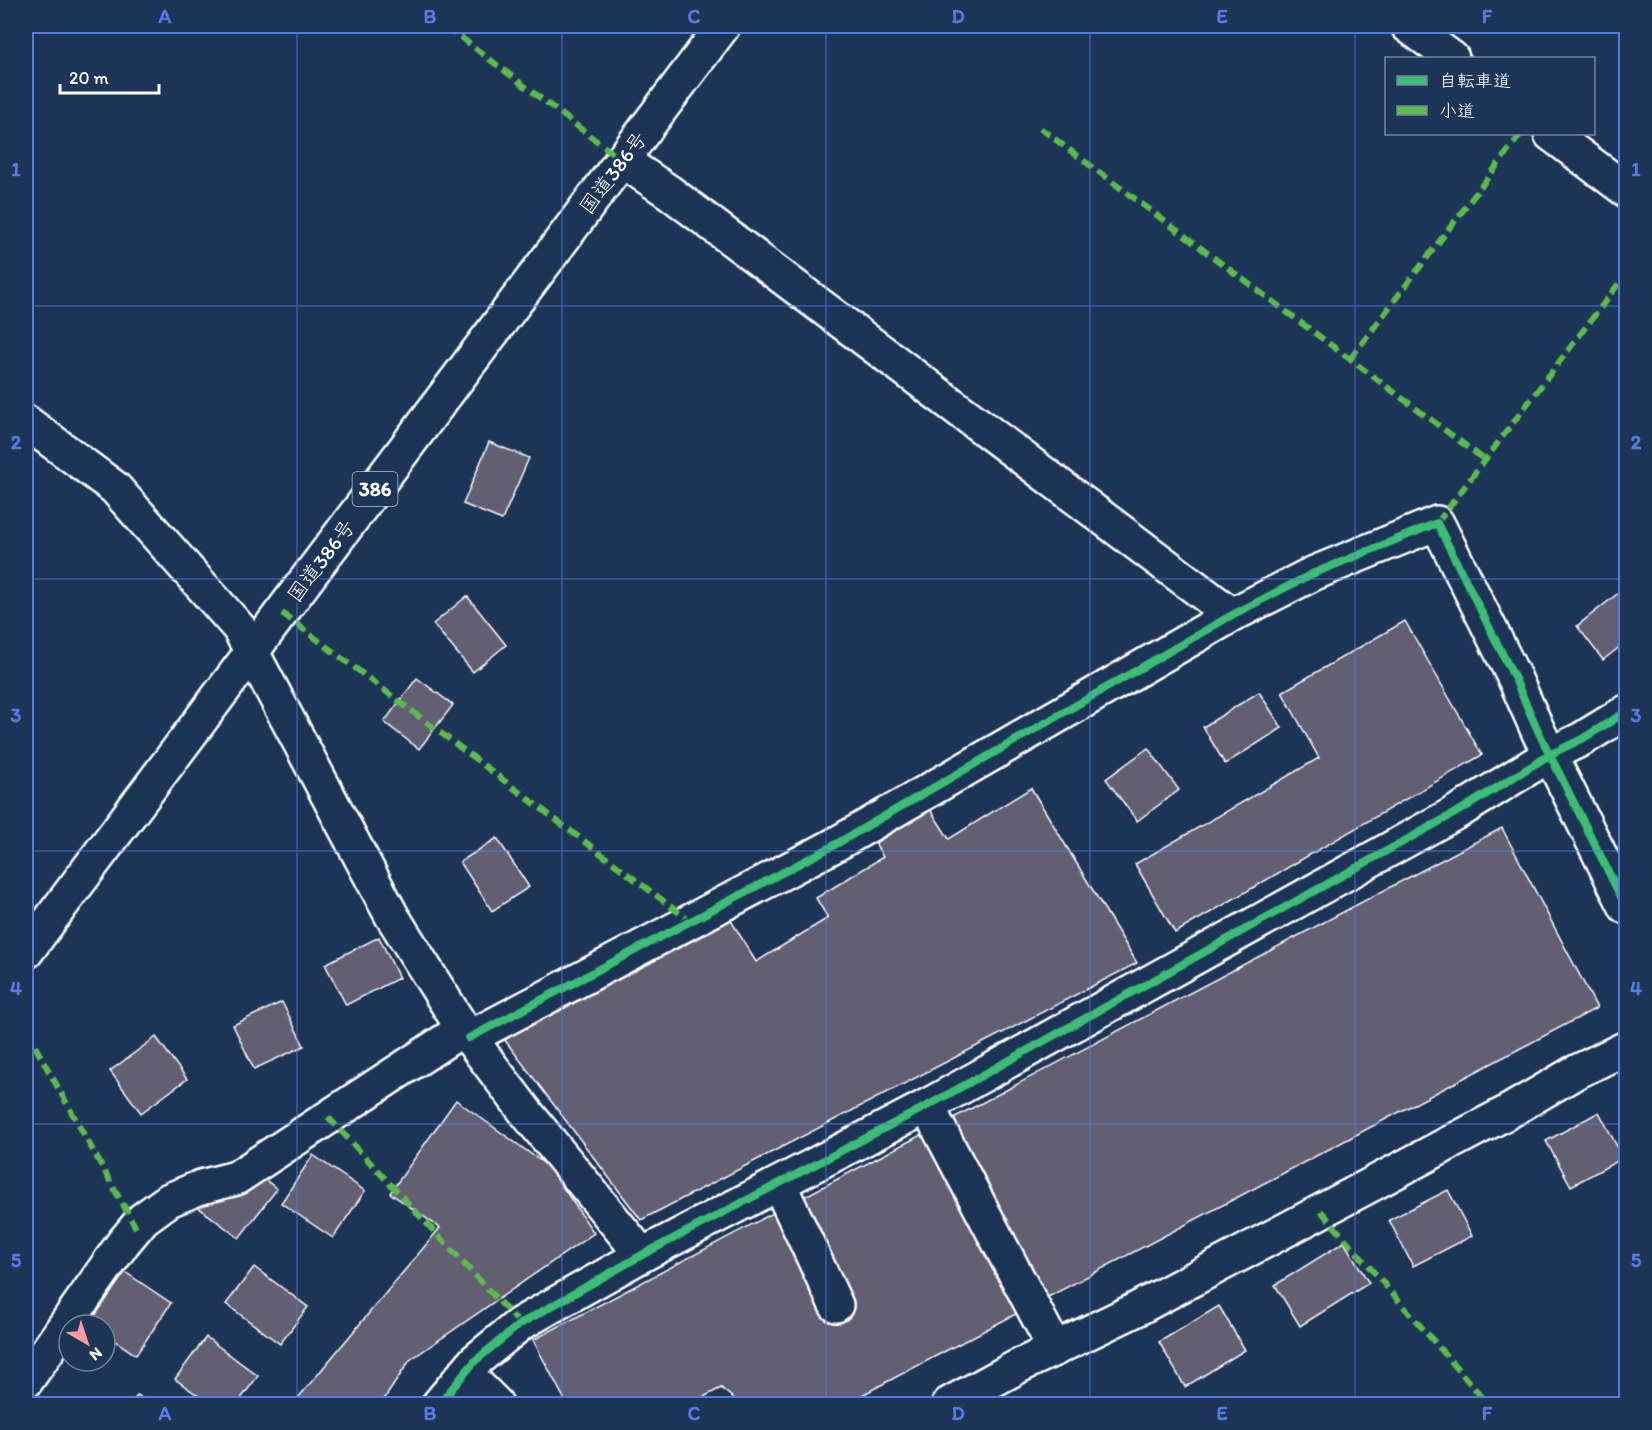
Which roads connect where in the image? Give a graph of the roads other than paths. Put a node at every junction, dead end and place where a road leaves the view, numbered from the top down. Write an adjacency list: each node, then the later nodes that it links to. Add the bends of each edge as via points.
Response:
1 (723, 26): 5 (main road, 国道386号 / 386)
2 (1408, 26): 3 (main road)
3 (1451, 57)
4 (1552, 135): 6 (main road)
5 (623, 160): 8 (main road); 9 (main road, 国道386号 / 386)
6 (1626, 190)
7 (26, 422): 9 (main road, via 115,488 239,628)
8 (1232, 615): 11 (main road, via 1312,574 1437,523); 14 (main road, via 831,847)
9 (253, 652): 13 (main road, 国道386号 / 386); 14 (main road, via 392,916)
10 (1626, 712): 11 (main road)
11 (1551, 754): 12 (main road); 16 (main road, via 1464,808)
12 (1626, 907)
13 (26, 952)
14 (466, 1033): 18 (main road); 22 (main road, via 236,1178 169,1200 143,1219)
15 (1626, 1048): 20 (main road)
16 (927, 1106): 17 (main road); 20 (main road)
17 (779, 1184): 18 (main road); 19 (main road)
18 (642, 1255): 21 (main road, via 520,1324)
19 (836, 1305)
20 (1055, 1349): 25 (main road)
21 (465, 1373): 23 (main road); 24 (main road)
22 (26, 1382)
23 (439, 1404)
24 (496, 1404)
25 (949, 1404)

